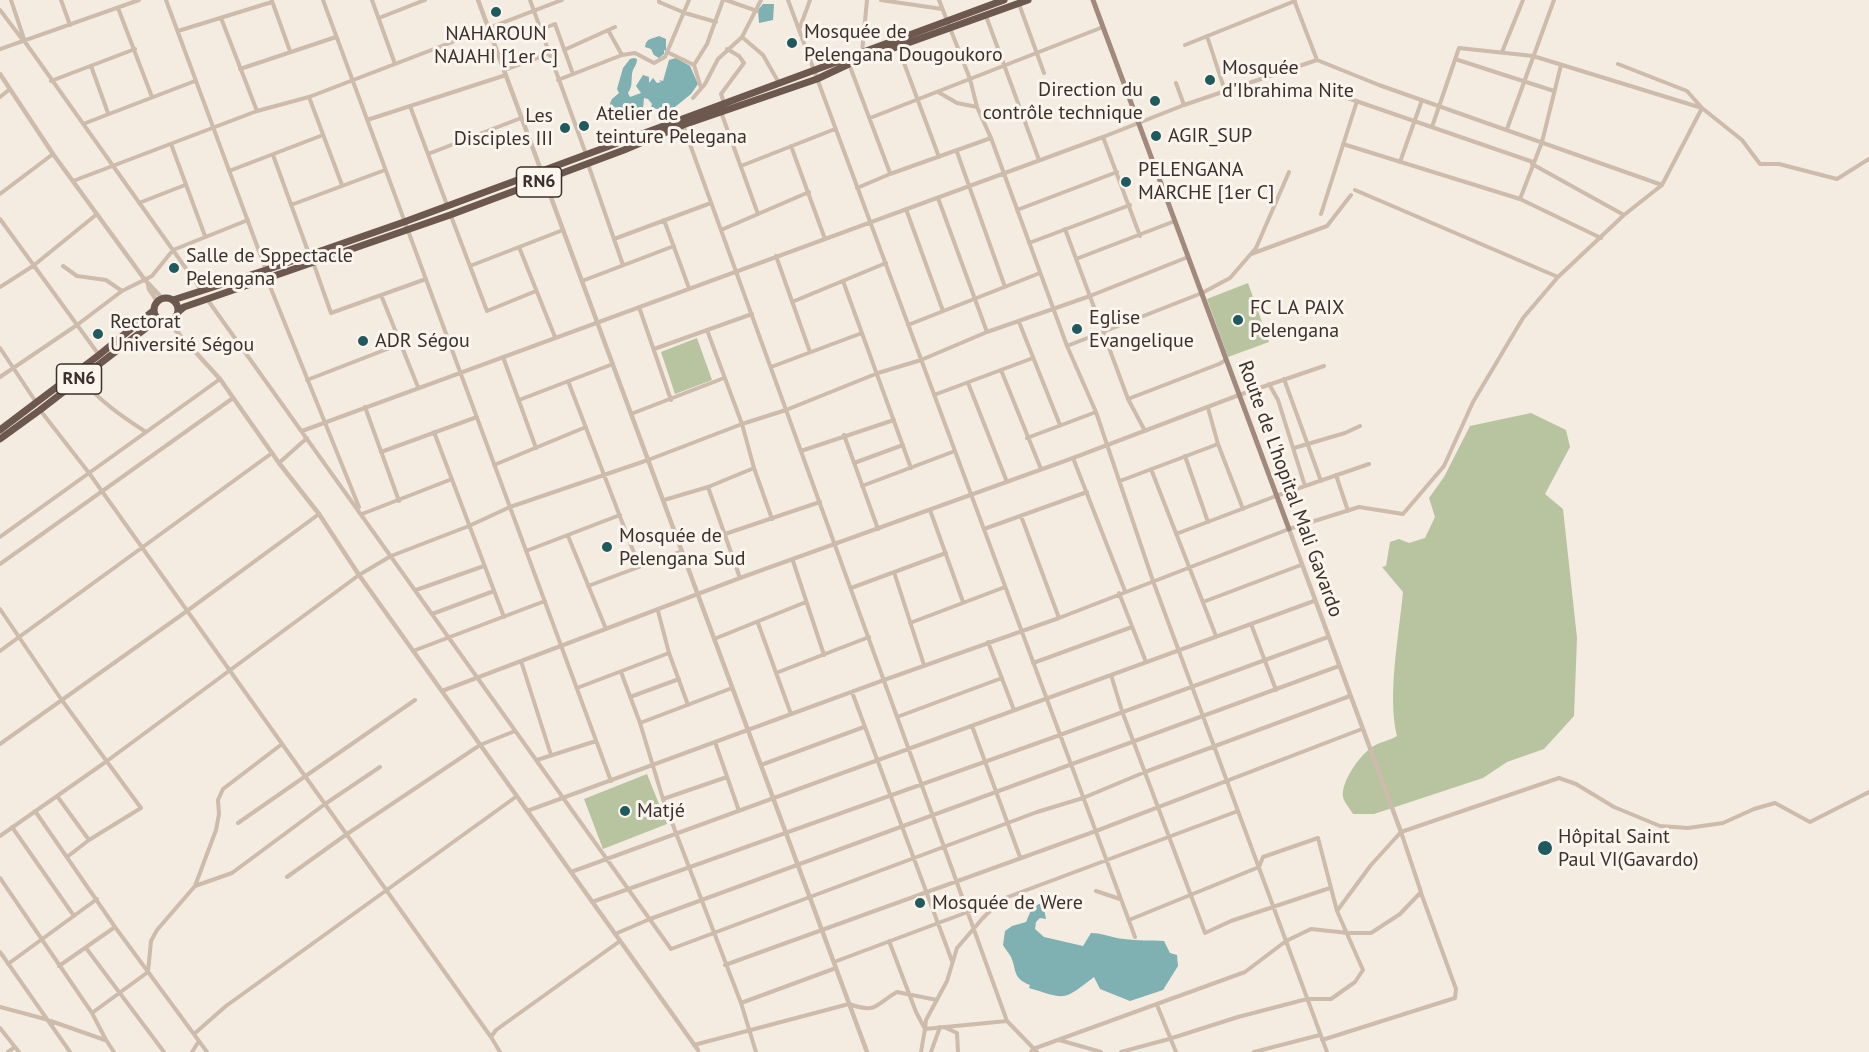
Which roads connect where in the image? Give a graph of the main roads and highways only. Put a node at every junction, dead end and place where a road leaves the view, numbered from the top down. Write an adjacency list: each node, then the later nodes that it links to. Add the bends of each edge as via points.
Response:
1 (1004, 0): 4 (highway, RN6)
2 (1028, 0): 4 (highway, RN6)
3 (1093, 0): 13 (main road, Route de L'hopital Mali Gavardo)
4 (949, 26): 5 (highway, RN6, via 862,52); 5 (highway, RN6, via 817,79)
5 (682, 122): 6 (highway, RN6); 6 (highway, RN6, via 544,180 407,230)
6 (311, 258): 7 (highway, RN6, via 266,270); 7 (highway, RN6, via 267,279)
7 (204, 295): 8 (highway, RN6); 10 (highway, RN6)
8 (173, 300): 9 (highway, via 160,299); 10 (highway, via 176,303)
9 (153, 311): 10 (highway); 11 (highway, RN6)
10 (170, 319): 12 (highway, RN6, via 150,325)
11 (0, 430)
12 (0, 439)
13 (1288, 529)

